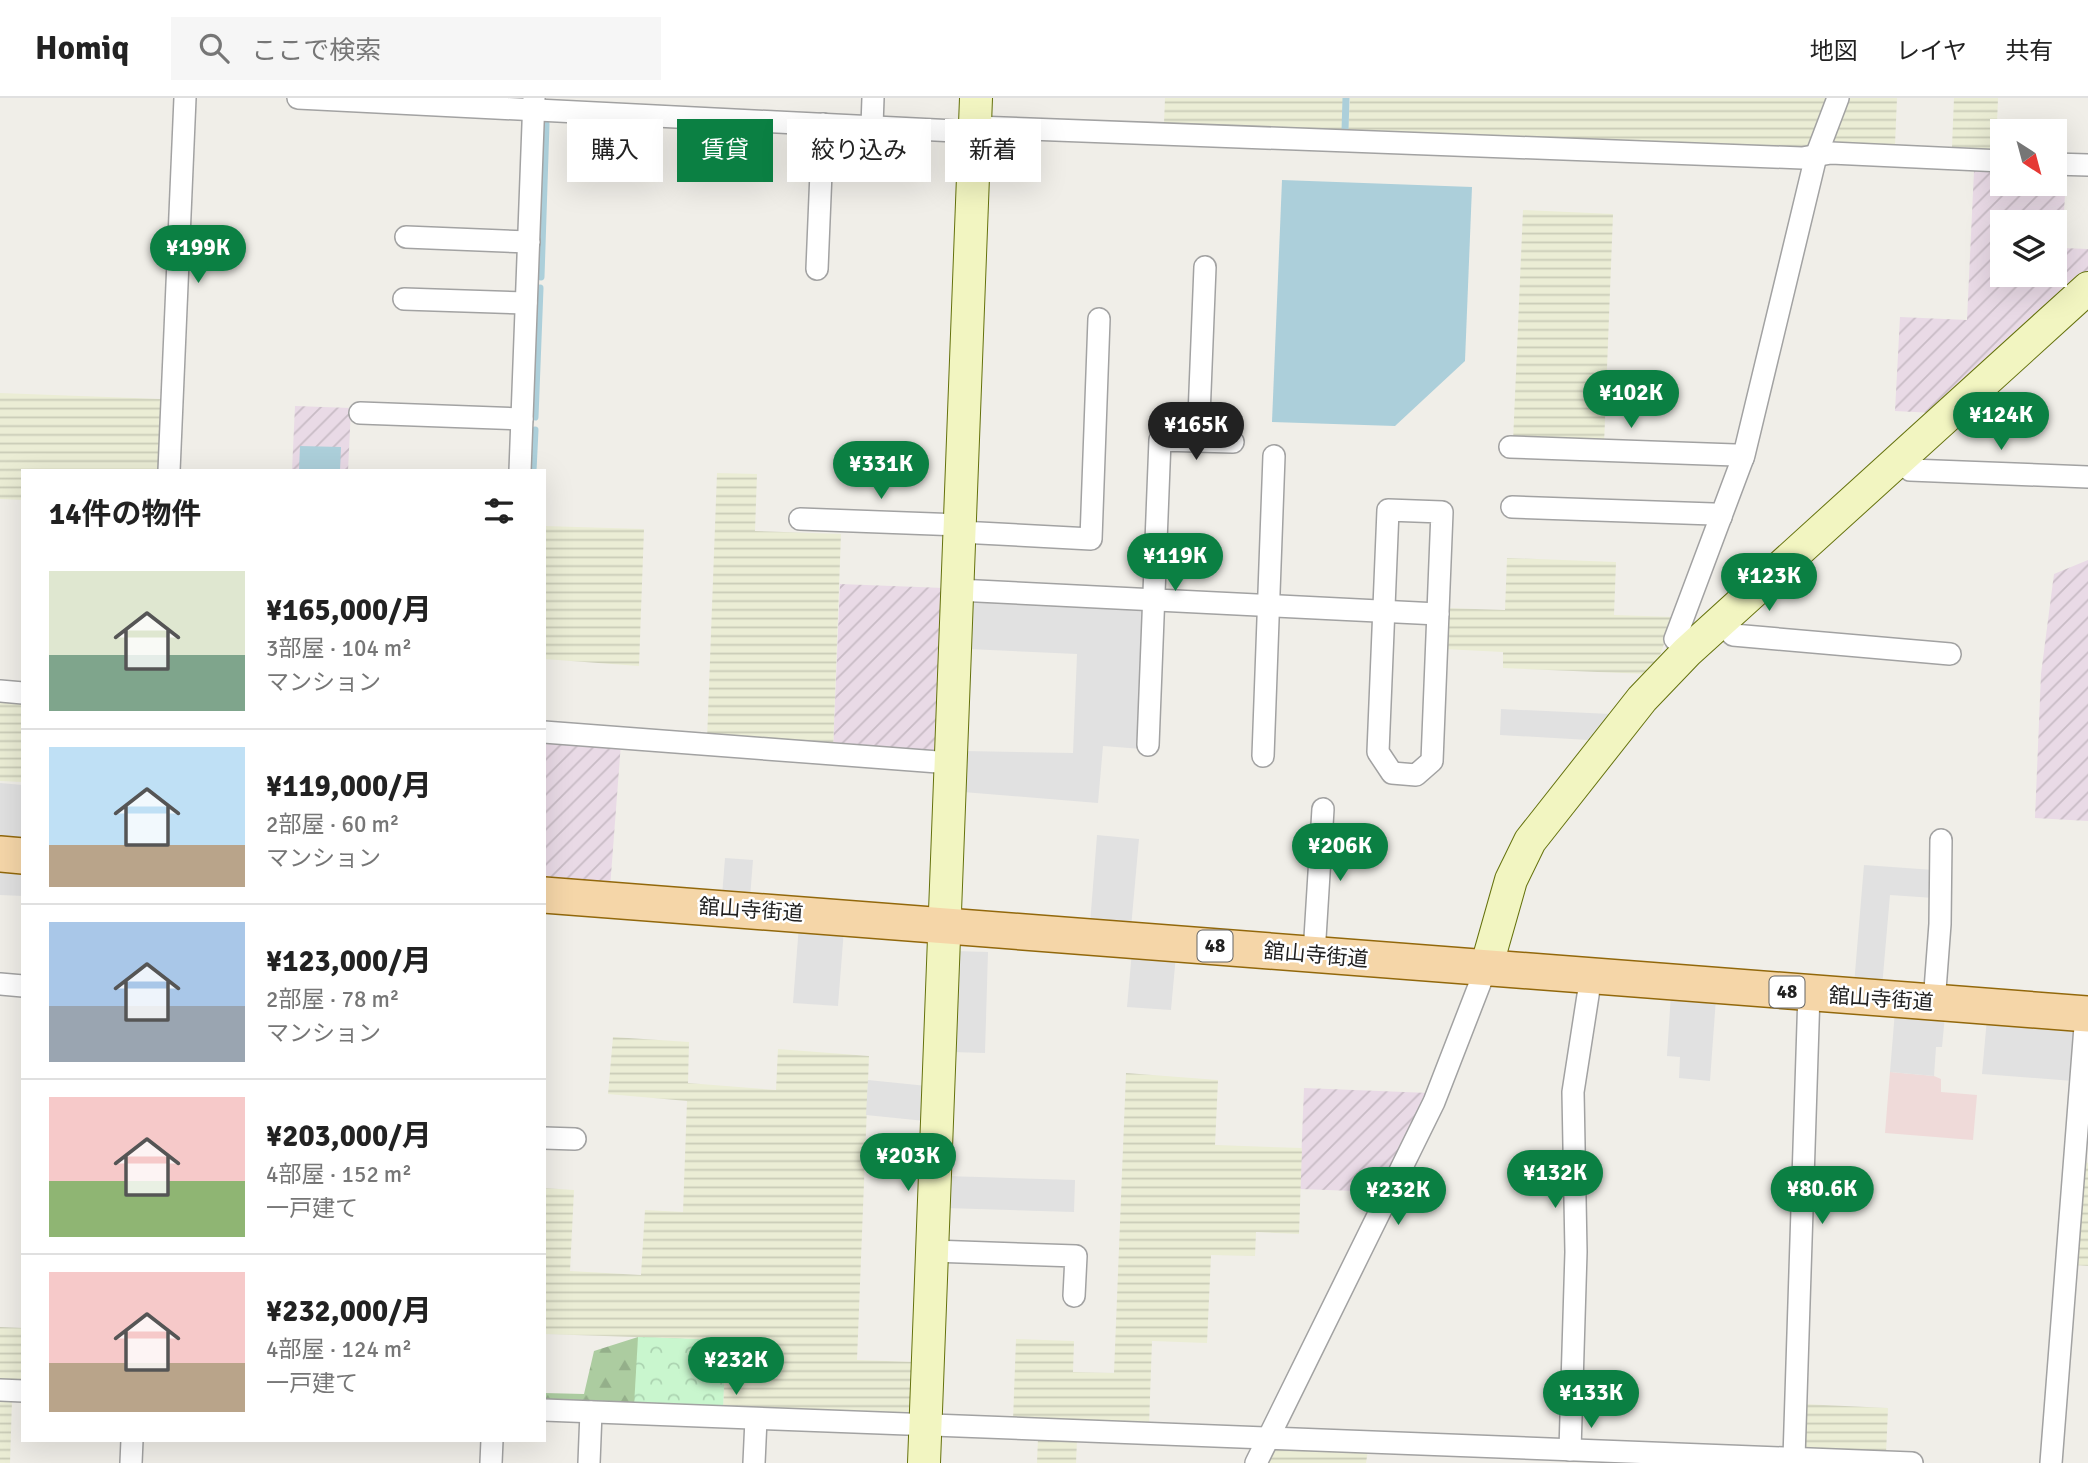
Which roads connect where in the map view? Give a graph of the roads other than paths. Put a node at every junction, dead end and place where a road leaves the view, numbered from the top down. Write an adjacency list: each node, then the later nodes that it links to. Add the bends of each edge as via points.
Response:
1 (185, 98): 32 (street)
2 (298, 98): 5 (street)
3 (873, 98): 8 (street)
4 (1838, 98): 10 (street)
5 (534, 104): 6 (street); 17 (street)
6 (725, 108): 7 (street)
7 (792, 119)
8 (872, 119)
9 (1041, 122): 10 (street, via 1802,159)
10 (1816, 156): 11 (street); 30 (street)
11 (1990, 160)
12 (2067, 164): 13 (street)
13 (2088, 165)
14 (821, 182): 19 (street)
15 (974, 182): 38 (street)
16 (406, 237): 17 (street)
17 (529, 242): 22 (street)
18 (1205, 267): 26 (street)
19 (817, 269)
20 (2088, 288): 31 (street)
21 (404, 299): 22 (street)
22 (526, 303): 25 (street)
23 (1099, 320): 38 (street, via 1091,539)
24 (360, 413): 25 (street)
25 (522, 419): 33 (street)
26 (1198, 441): 27 (street); 40 (street, via 1160,440)
27 (1233, 442)
28 (1510, 447): 30 (street)
29 (1274, 456): 41 (street)
30 (1743, 458): 36 (street)
31 (1900, 458): 34 (street, via 1910,470); 44 (street)
32 (169, 469)
33 (520, 469)
34 (2088, 477)
35 (1512, 507): 36 (street)
36 (1721, 517): 45 (street, via 1675,639)
37 (800, 519): 38 (street)
38 (960, 528): 39 (street)
39 (957, 590): 40 (street); 52 (street)
40 (1154, 599): 41 (street); 50 (street)
41 (1268, 605): 42 (street); 51 (street)
42 (1384, 611): 43 (street); 43 (street, via 1388,510 1442,512); 43 (street, via 1378,752 1392,773 1416,775 1432,761)
43 (1438, 614)
44 (1721, 622): 45 (street); 46 (street, via 1732,635)
45 (1687, 652): 60 (street, via 1642,699 1530,841 1511,880)
46 (1950, 654)
47 (0, 691): 48 (street)
48 (21, 693)
49 (546, 733): 52 (street)
50 (1148, 745)
51 (1263, 756)
52 (951, 764): 58 (street)
53 (1323, 809): 59 (street)
54 (1941, 840): 65 (street)
55 (0, 854): 56 (main road)
56 (21, 856)
57 (546, 895): 58 (main road, 舘山寺街道 / 48)
58 (945, 925): 59 (main road, 舘山寺街道 / 48); 69 (street)
59 (1314, 954): 60 (main road, 舘山寺街道 / 48)
60 (1486, 968): 61 (main road, 舘山寺街道 / 48); 77 (street, via 1434,1102)
61 (1591, 976): 64 (main road, 舘山寺街道 / 48); 80 (street, via 1573,1092 1576,1252)
62 (0, 985): 63 (street)
63 (21, 986)
64 (1809, 993): 65 (main road, 舘山寺街道 / 48); 82 (street)
65 (1934, 1003): 66 (main road, 舘山寺街道 / 48)
66 (2087, 1014): 90 (street)
67 (546, 1138): 68 (street)
68 (575, 1139)
69 (932, 1251): 70 (street, via 1076,1256); 76 (street)
70 (1074, 1296)
71 (0, 1390): 72 (street)
72 (21, 1391)
73 (546, 1410): 74 (street)
74 (591, 1412): 75 (street); 85 (street)
75 (756, 1419): 76 (street); 86 (street)
76 (925, 1426): 77 (street); 87 (street)
77 (1267, 1438): 80 (street); 88 (street)
78 (132, 1442): 83 (street)
79 (492, 1442): 84 (street)
80 (1570, 1450): 81 (street)
81 (1647, 1458): 82 (street)
82 (1794, 1458): 89 (street)
83 (131, 1463)
84 (491, 1463)
85 (589, 1463)
86 (754, 1463)
87 (924, 1463)
88 (1256, 1463)
89 (1912, 1463)
90 (2051, 1463)

